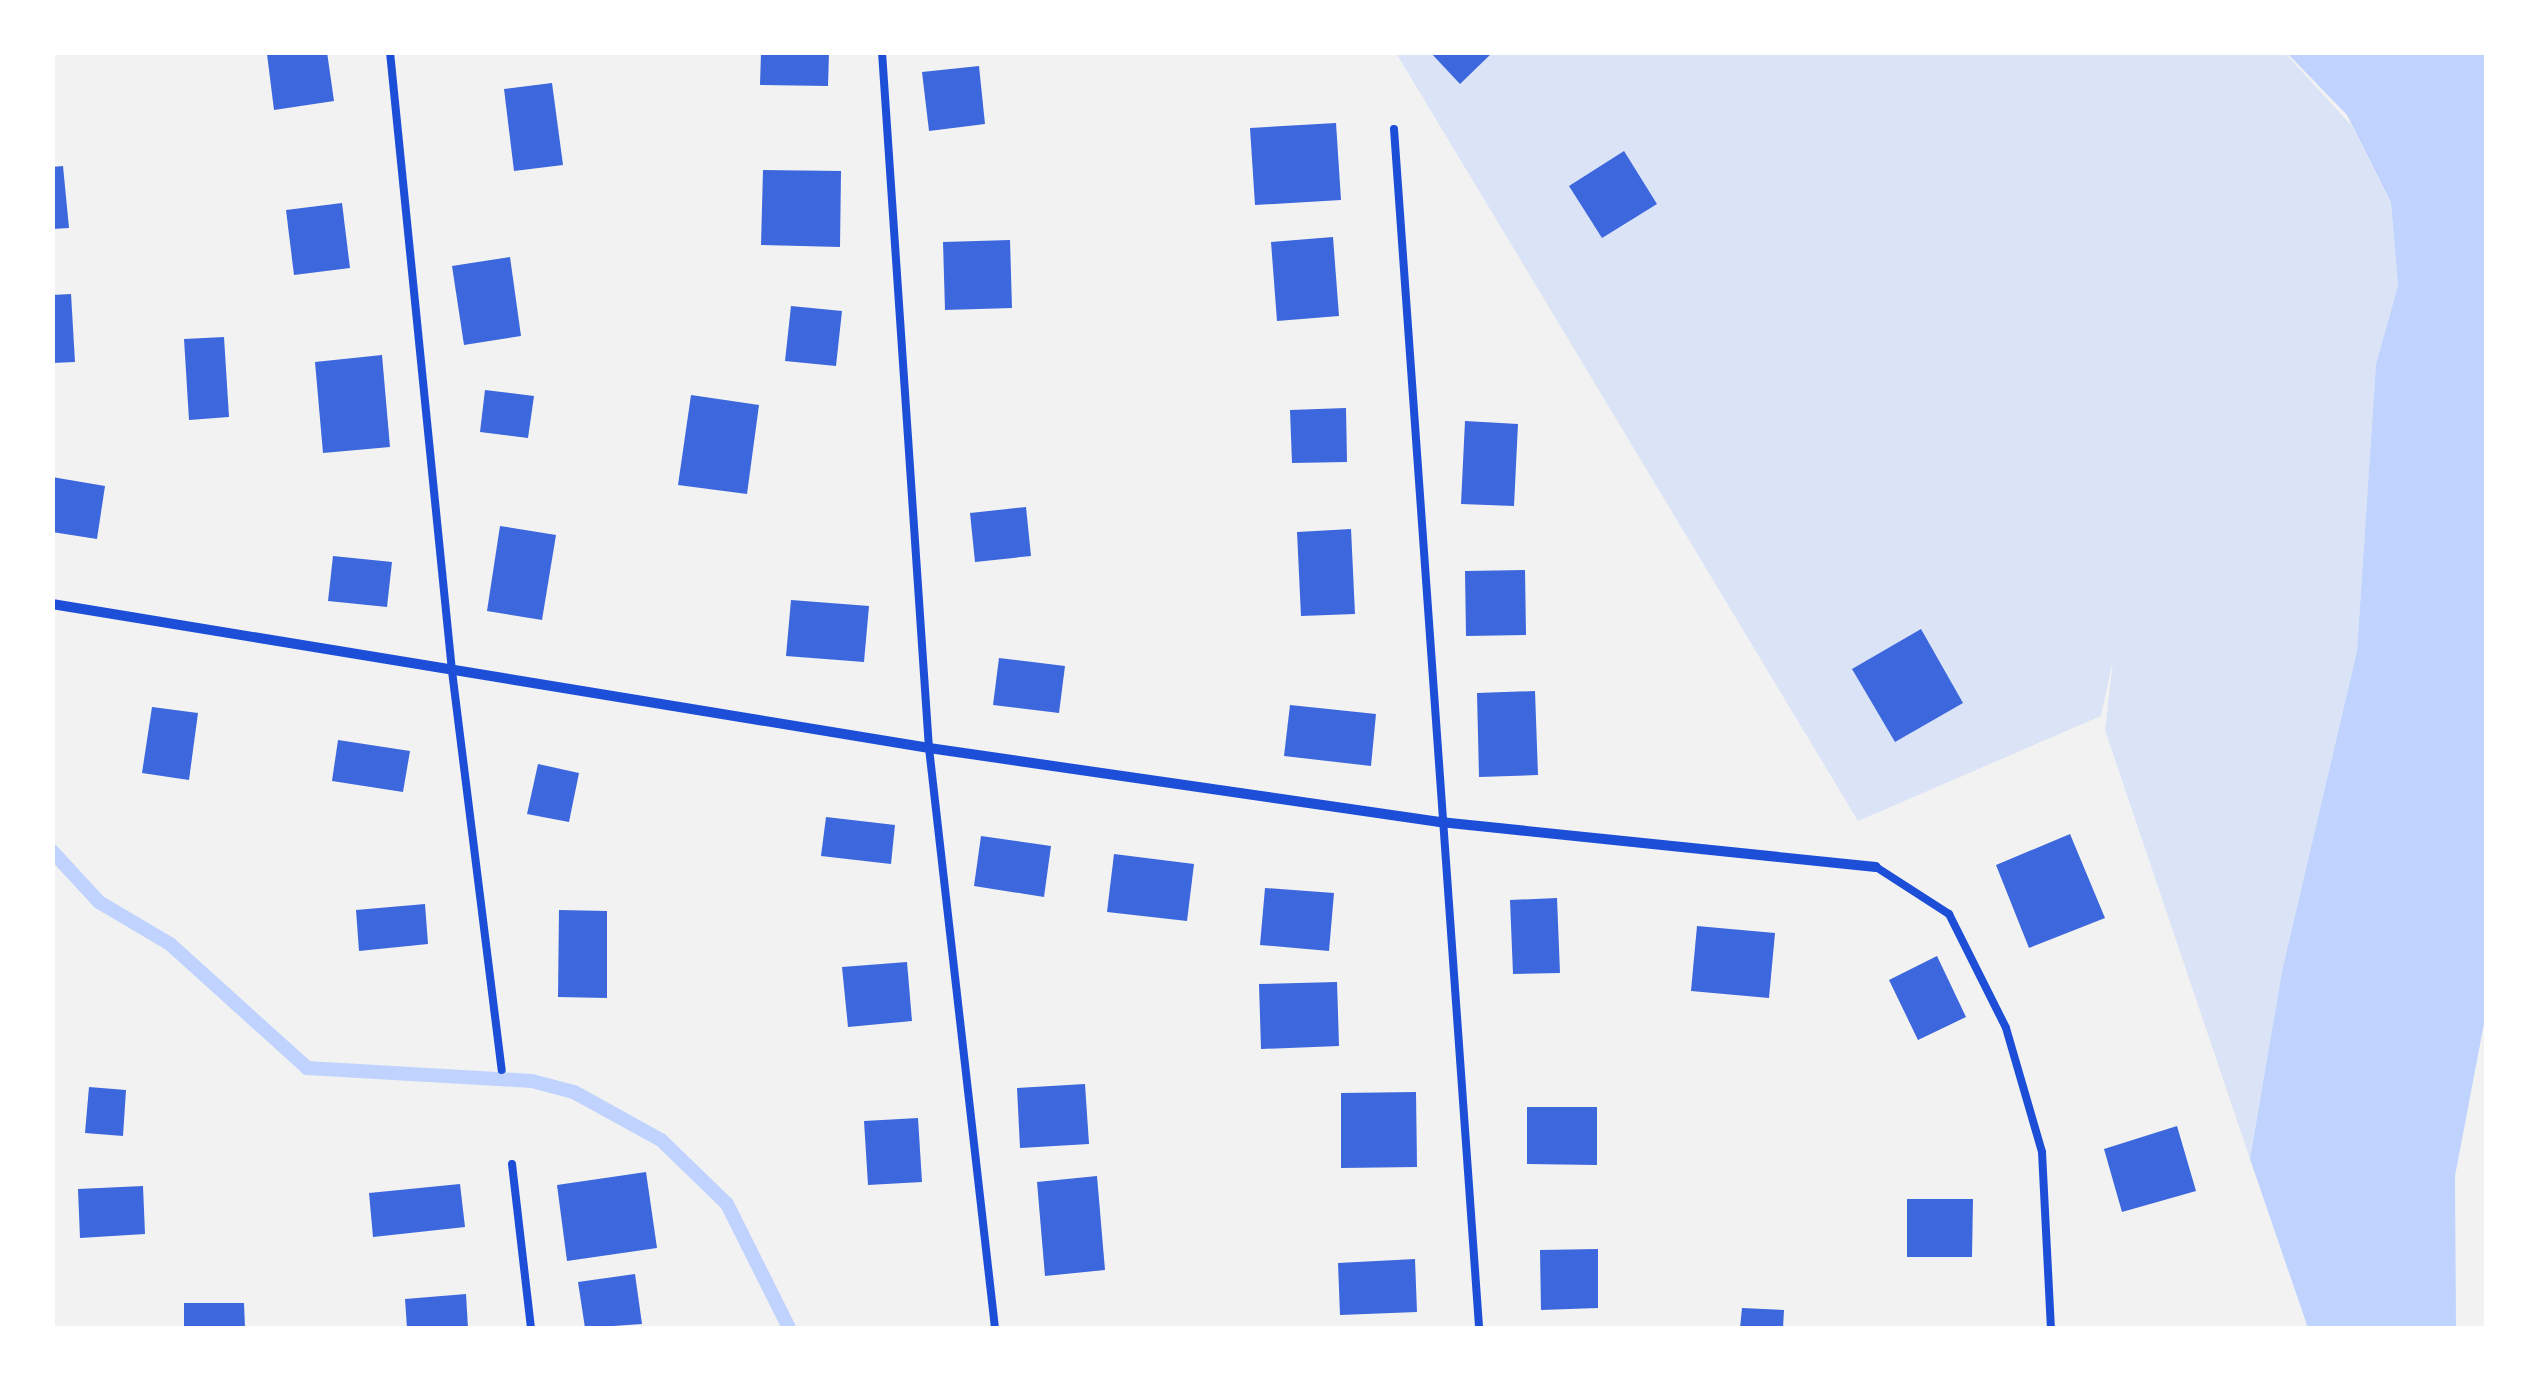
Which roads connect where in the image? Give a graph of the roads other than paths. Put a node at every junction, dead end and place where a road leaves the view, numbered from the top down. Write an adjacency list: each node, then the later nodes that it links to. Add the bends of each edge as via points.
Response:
1 (390, 52): 5 (lane)
2 (882, 52): 6 (lane)
3 (1394, 129): 7 (lane)
4 (52, 604): 5 (street)
5 (452, 672): 6 (street); 9 (lane)
6 (929, 748): 7 (street); 12 (lane)
7 (1440, 822): 8 (street); 13 (lane)
8 (1876, 867): 14 (lane, via 1950,914 2006,1028 2042,1152)
9 (502, 1070)
10 (512, 1164): 11 (lane)
11 (530, 1328)
12 (995, 1328)
13 (1479, 1328)
14 (2051, 1328)

